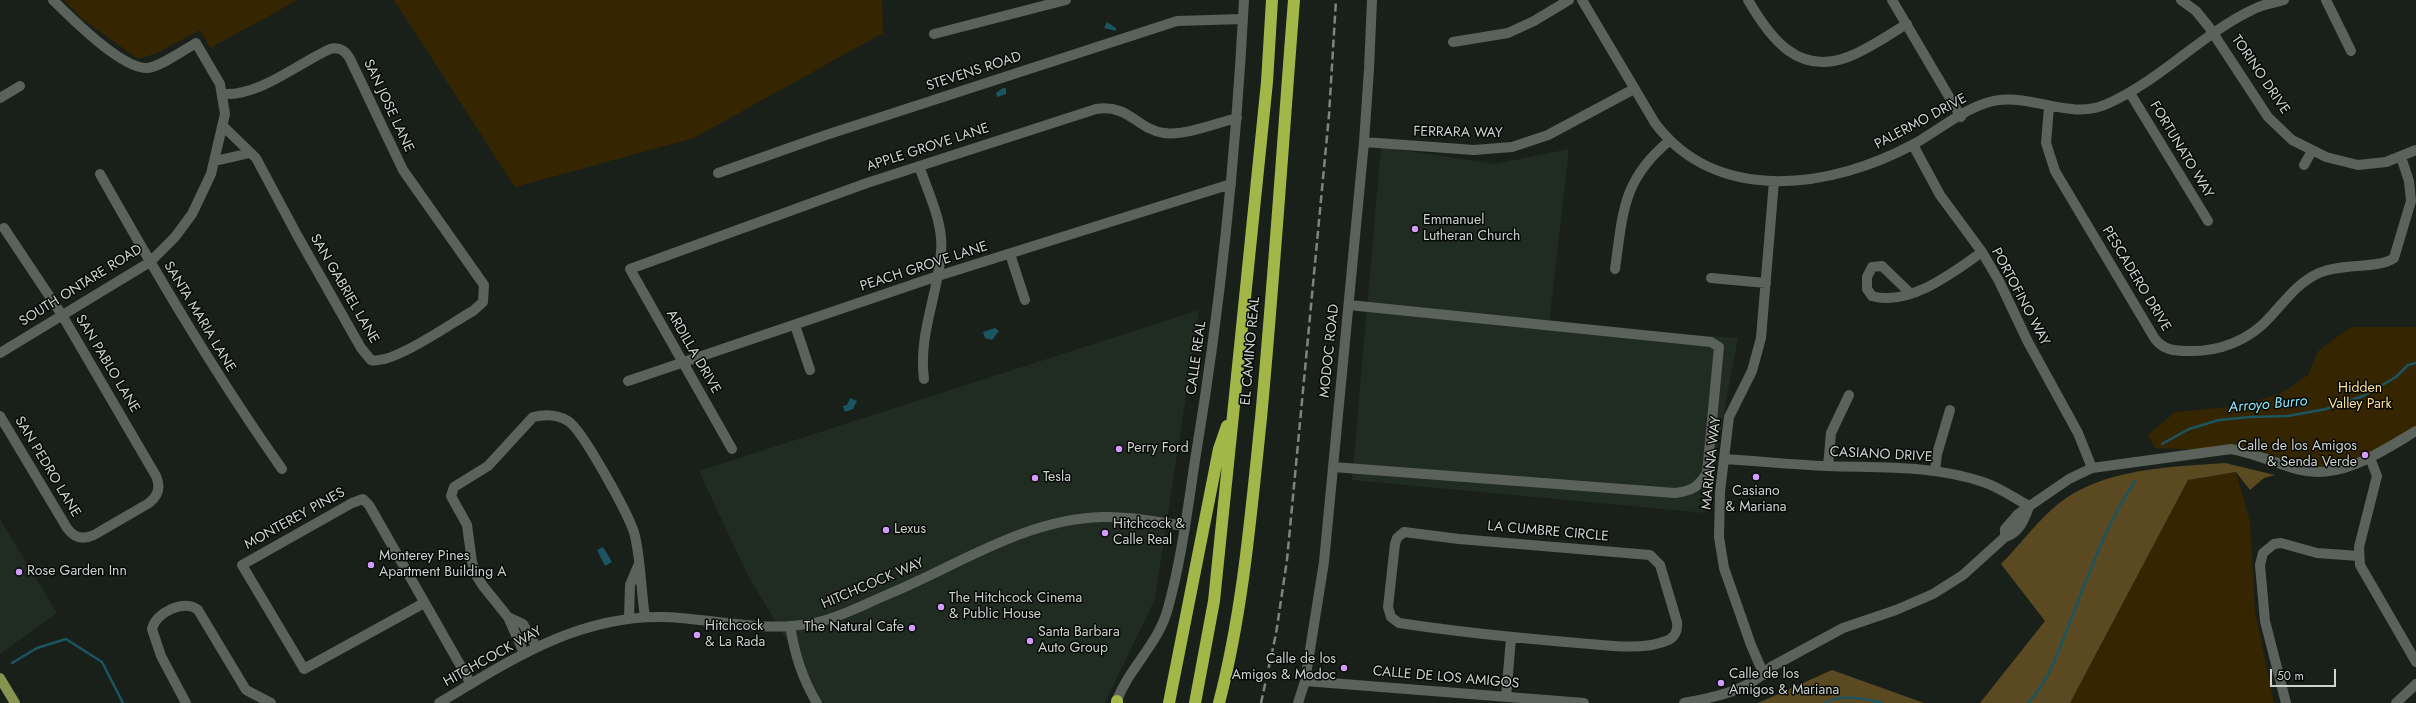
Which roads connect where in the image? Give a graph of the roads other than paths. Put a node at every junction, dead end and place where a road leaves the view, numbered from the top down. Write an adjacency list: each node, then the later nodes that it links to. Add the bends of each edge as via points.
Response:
1 (54, 0): 23 (street, SOUTH ONTARE ROAD, via 84,30 136,66 153,66 196,43 220,84)
2 (1066, 0): 17 (street)
3 (1244, 0): 14 (street, CALLE REAL)
4 (1272, 0): 65 (highway, EL CAMINO REAL, via 1267,82)
5 (1294, 0): 106 (highway, EL CAMINO REAL, via 1250,532 1225,677)
6 (1372, 0): 30 (street, MODOC ROAD)
7 (1569, 0): 18 (street, via 1513,31)
8 (1582, 0): 21 (street, PALERMO DRIVE)
9 (1748, 0): 15 (street, via 1773,39 1791,53 1813,60 1838,60 1849,57)
10 (1892, 0): 15 (street)
11 (2181, 0): 16 (street, TORINO DRIVE, via 2196,11)
12 (2284, 0): 16 (street, PALERMO DRIVE, via 2255,8)
13 (2326, 0): 19 (street)
14 (1243, 19): 27 (street, CALLE REAL); 39 (street, STEVENS ROAD, via 1177,21 833,132)
15 (1907, 24): 26 (street)
16 (2214, 33): 22 (street, PALERMO DRIVE); 33 (street, TORINO DRIVE, via 2268,117 2292,140)
17 (934, 34)
18 (1453, 42)
19 (2351, 51)
20 (20, 86): 24 (street)
21 (1634, 89): 29 (street, PALERMO DRIVE); 30 (street, FERRARA WAY, via 1548,135 1512,147 1474,150)
22 (2130, 93): 25 (street, PALERMO DRIVE, via 2104,105 2082,108); 43 (street, FORTUNATO WAY)
23 (223, 94): 28 (street, SOUTH ONTARE ROAD); 52 (street, SAN JOSE LANE, via 234,94 263,84 330,49 344,51 403,170)
24 (0, 98)
25 (2049, 107): 26 (street, PALERMO DRIVE, via 2025,100 1997,100); 35 (street, PESCADERO DRIVE, via 2046,143 2051,162 2155,339 2165,348 2174,351 2196,351 2229,345 2258,329 2293,290 2319,273 2343,266 2393,263 2411,202 2410,181)
26 (1961, 117): 31 (street, PALERMO DRIVE)
27 (1237, 118): 38 (street, APPLE GROVE LANE, via 1176,133 1165,133 1145,126 1122,111 1113,108 1096,109); 42 (street, CALLE REAL)
28 (224, 127): 34 (street, SAN GABRIEL LANE); 36 (street, SOUTH ONTARE ROAD)
29 (1668, 141): 41 (street, PALERMO DRIVE, via 1691,159 1709,168 1731,175); 49 (street, via 1648,161 1629,190 1620,223)
30 (1364, 142): 56 (street, MODOC ROAD)
31 (1913, 145): 41 (street, PALERMO DRIVE, via 1879,161 1835,175); 45 (street, PORTOFINO WAY, via 1940,195)
32 (2416, 150): 35 (street, TORINO DRIVE)
33 (2312, 151): 35 (street, TORINO DRIVE, via 2358,165 2374,165); 37 (street)
34 (250, 153): 36 (street); 52 (street, SAN GABRIEL LANE, via 266,174 297,235 361,348 371,360 382,361 399,354 472,311 483,302 484,290)
35 (2401, 157)
36 (215, 162): 47 (street, SOUTH ONTARE ROAD, via 192,214 175,237)
37 (2304, 165)
38 (919, 166): 48 (street, APPLE GROVE LANE); 50 (street, via 941,236)
39 (718, 173)
40 (100, 174): 47 (street, SANTA MARIA LANE)
41 (1774, 181): 53 (street, MARIANA WAY)
42 (1231, 184): 46 (street, PEACH GROVE LANE); 79 (street, CALLE REAL, via 1212,360)
43 (2208, 221)
44 (4, 228): 57 (street, SAN PABLO LANE)
45 (1982, 252): 54 (street, via 1942,280); 74 (street, PORTOFINO WAY, via 2078,433)
46 (1010, 254): 50 (street, PEACH GROVE LANE); 55 (street)
47 (150, 262): 57 (street, SOUTH ONTARE ROAD); 75 (street, SANTA MARIA LANE, via 219,377)
48 (630, 269): 60 (street, ARDILLA DRIVE)
49 (1615, 269)
50 (938, 276): 58 (street, PEACH GROVE LANE); 62 (street, via 922,346)
51 (1711, 278): 53 (street)
52 (481, 281)
53 (1766, 283): 71 (street, MARIANA WAY, via 1758,351 1729,417)
54 (1910, 293)
55 (1025, 300)
56 (1349, 305): 73 (street, MODOC ROAD); 73 (street, via 1711,342 1719,347 1707,472 1700,484 1691,491 1675,493)
57 (62, 315): 59 (street, SOUTH ONTARE ROAD); 77 (street, SAN PABLO LANE)
58 (795, 325): 60 (street, PEACH GROVE LANE); 61 (street)
59 (0, 353)
60 (683, 362): 63 (street, PEACH GROVE LANE); 69 (street, ARDILLA DRIVE)
61 (810, 370)
62 (924, 379)
63 (628, 381)
64 (1849, 395): 72 (street, via 1832,433)
65 (1233, 407): 104 (highway, via 1219,449); 105 (highway, EL CAMINO REAL, via 1214,601)
66 (1950, 410): 76 (street)
67 (0, 416): 77 (street, SAN PEDRO LANE, via 67,528 79,538 94,536 149,504 158,491)
68 (2416, 431): 70 (street)
69 (732, 449)
70 (2370, 458): 74 (street, via 2335,470 2313,472 2269,461 2245,451 2225,449); 80 (street, via 2377,480 2359,547)
71 (1724, 459): 72 (street, CASIANO DRIVE); 91 (street, MARIANA WAY, via 1720,518 1721,555 1750,645)
72 (1828, 466): 76 (street, CASIANO DRIVE)
73 (1333, 467): 92 (street, MODOC ROAD, via 1324,562)
74 (2092, 468): 78 (street, via 2069,478)
75 (282, 469)
76 (1935, 471): 78 (street, CASIANO DRIVE, via 1985,482)
77 (156, 476)
78 (2029, 506): 91 (street, via 2025,520 2012,535 2005,537 1963,575 1934,594 1843,628 1796,656 1791,662)
79 (1185, 526): 86 (street, HITCHCOCK WAY, via 1124,517 1079,519 1042,526 840,616); 98 (street, CALLE REAL, via 1165,618 1124,685)
80 (2359, 556): 90 (street, via 2364,574); 110 (street, via 2317,553 2281,543 2274,544 2263,552 2260,565 2265,621)
81 (638, 566): 83 (street, via 631,524 576,427 561,417 533,416 488,466 454,487 451,496 467,525 476,575); 84 (street); 85 (street, via 630,585)
82 (424, 603): 82 (street, MONTEREY PINES, via 304,670 242,565 363,499 369,505); 94 (street)
83 (508, 617): 88 (street, via 523,624); 89 (street)
84 (645, 617): 85 (street, HITCHCOCK WAY); 86 (street, HITCHCOCK WAY, via 771,628)
85 (629, 619): 88 (street, HITCHCOCK WAY, via 580,629)
86 (790, 626): 103 (street, via 798,664)
87 (1511, 638): 87 (street, LA CUMBRE CIRCLE, via 1611,646 1653,644 1671,639 1676,631 1677,622 1660,565 1654,557 1646,553 1598,552 1409,532 1404,532 1396,538 1388,607 1388,613 1394,621); 96 (street)
88 (536, 646): 89 (street, HITCHCOCK WAY)
89 (524, 653): 94 (street, HITCHCOCK WAY)
90 (2416, 662)
91 (1764, 675): 109 (street, via 1726,694)
92 (1305, 681): 97 (street, CALLE DE LOS AMIGOS); 107 (street, MODOC ROAD)
93 (2, 682): 99 (main road)
94 (471, 684): 102 (street, HITCHCOCK WAY)
95 (2416, 684): 111 (street)
96 (1506, 697): 97 (street, CALLE DE LOS AMIGOS); 108 (street, CALLE DE LOS AMIGOS)
97 (1474, 699)
98 (1117, 702)
99 (16, 703)
100 (186, 703): 101 (street, via 161,656 152,629 156,619 184,604 194,606 198,610 246,690)
101 (271, 703)
102 (439, 703)
103 (817, 703)
104 (1169, 703)
105 (1195, 703)
106 (1218, 703)
107 (1298, 703)
108 (1584, 703)
109 (1684, 703)
110 (2286, 703)
111 (2396, 703)

